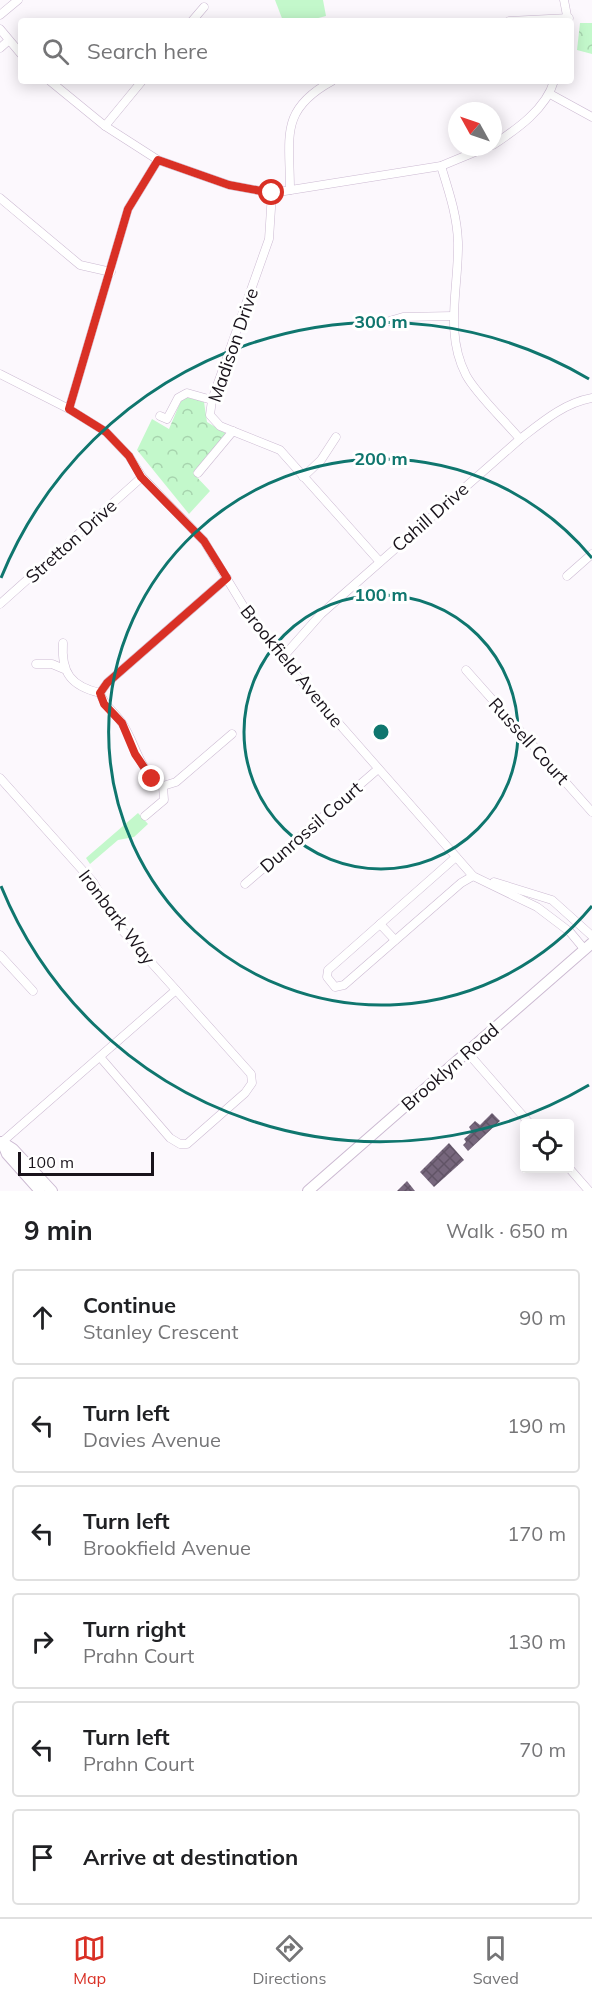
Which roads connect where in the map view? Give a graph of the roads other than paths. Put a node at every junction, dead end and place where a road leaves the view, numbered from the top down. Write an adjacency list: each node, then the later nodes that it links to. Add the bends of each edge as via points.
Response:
1 (18, 0): 4 (street)
2 (564, 0): 6 (street)
3 (204, 7): 5 (street)
4 (0, 15)
5 (195, 18)
6 (568, 18)
7 (0, 29): 8 (street)
8 (8, 41): 9 (street); 10 (street)
9 (0, 48)
10 (18, 51)
11 (54, 84): 17 (street)
12 (140, 84): 17 (street)
13 (326, 84): 22 (street, via 310,93 290,125)
14 (553, 84): 15 (street)
15 (550, 94): 16 (street); 18 (street, via 525,122)
16 (592, 117)
17 (105, 126): 20 (street)
18 (502, 139)
19 (465, 156): 21 (street)
20 (158, 160): 23 (street, via 229,185); 25 (street, via 128,209)
21 (441, 166): 22 (street); 26 (street, via 456,214)
22 (290, 190): 23 (street)
23 (272, 193): 30 (street, Madison Drive, via 269,239)
24 (0, 198): 25 (street, via 80,265)
25 (111, 272): 31 (street)
26 (453, 316): 27 (street, via 403,317); 35 (street, via 456,347 466,376)
27 (387, 322)
28 (1, 378): 31 (street, Brookfield Avenue)
29 (592, 398): 35 (street, Cahill Drive, via 549,417)
30 (212, 400): 32 (street, via 187,393 178,398 167,419); 33 (street, Madison Drive, via 210,416)
31 (69, 409): 37 (street, Brookfield Avenue, via 106,432 129,456)
32 (160, 416)
33 (232, 431): 36 (street); 38 (street, Madison Drive, via 280,450)
34 (336, 437): 38 (street, via 321,460)
35 (519, 439): 40 (street, Cahill Drive)
36 (198, 473)
37 (141, 477): 42 (street, Brookfield Avenue, via 204,541); 43 (street, Stretton Drive)
38 (303, 477): 40 (street, Madison Drive)
39 (592, 554): 41 (street)
40 (380, 562): 45 (street, Cahill Drive, via 321,614)
41 (567, 576)
42 (227, 578): 45 (street, Brookfield Avenue, via 247,612); 49 (street)
43 (0, 604)
44 (63, 643): 47 (street)
45 (283, 657): 51 (street, Brookfield Avenue)
46 (36, 664): 47 (street)
47 (64, 669): 49 (street, via 79,686)
48 (466, 670): 54 (street, Russell Court)
49 (100, 693): 53 (street, via 104,704 122,723 135,754 152,779)
50 (232, 734): 53 (street, via 176,782)
51 (378, 769): 56 (street, Brookfield Avenue); 58 (street, Dunrossil Court)
52 (0, 778): 66 (street, Ironbark Way, via 93,882 121,929)
53 (163, 786): 55 (street, via 164,800)
54 (592, 812)
55 (145, 816)
56 (456, 857): 57 (street, Brookfield Avenue); 61 (street)
57 (473, 876): 59 (street, via 538,895); 60 (street, Brookfield Avenue); 63 (street)
58 (245, 884)
59 (565, 909): 60 (street); 62 (street)
60 (557, 921): 64 (street, Brookfield Avenue)
61 (380, 924): 63 (street); 63 (street, via 328,970 327,977 335,987 344,985)
62 (592, 936)
63 (395, 940)
64 (588, 947): 68 (street, Brooklyn Road)
65 (0, 955): 67 (street)
66 (176, 990): 69 (street); 69 (street, Ironbark Way, via 250,1074 252,1083 245,1093 187,1144 180,1144)
67 (33, 991)
68 (466, 1052): 70 (street); 75 (street, Brooklyn Road)
69 (100, 1057): 71 (street)
70 (526, 1119)
71 (1, 1141): 73 (street); 74 (street)
72 (573, 1173): 76 (street)
73 (40, 1191)
74 (51, 1191)
75 (308, 1191)
76 (589, 1191)

